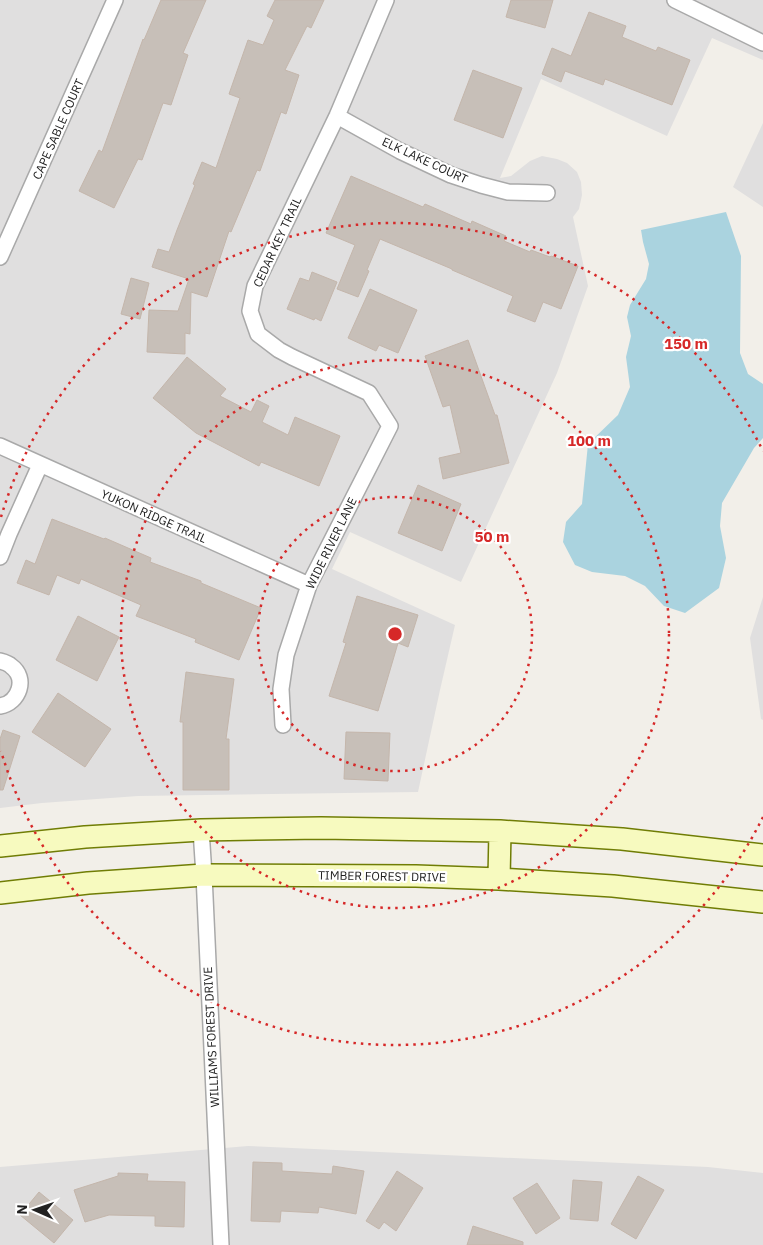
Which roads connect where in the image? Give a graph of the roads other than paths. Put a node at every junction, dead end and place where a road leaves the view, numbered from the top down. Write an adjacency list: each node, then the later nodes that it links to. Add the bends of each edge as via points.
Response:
1 (115, 0): 7 (street, CAPE SABLE COURT)
2 (386, 0): 5 (street, CEDAR KEY TRAIL)
3 (675, 0): 4 (street)
4 (763, 43)
5 (337, 116): 6 (street, ELK LAKE COURT, via 400,151 481,186 508,192); 8 (street, CEDAR KEY TRAIL, via 255,286 250,311 258,334 292,357 369,393)
6 (547, 192)
7 (0, 257)
8 (390, 426): 12 (street, WIDE RIVER LANE)
9 (0, 446): 10 (street, YUKON RIDGE TRAIL)
10 (40, 464): 11 (street); 12 (street, YUKON RIDGE TRAIL)
11 (0, 557)
12 (309, 585): 15 (street, WIDE RIVER LANE, via 286,655 281,689)
13 (0, 661): 14 (street, via 16,670 20,687 13,701)
14 (0, 706)
15 (284, 725)
16 (201, 830): 17 (main road); 18 (main road); 20 (street, WILLIAMS FOREST DRIVE)
17 (500, 831): 19 (main road, via 622,838); 21 (main road)
18 (0, 846)
19 (763, 855)
20 (204, 875): 21 (main road, TIMBER FOREST DRIVE); 22 (main road, TIMBER FOREST DRIVE); 24 (street, WILLIAMS FOREST DRIVE)
21 (498, 879): 23 (main road, TIMBER FOREST DRIVE, via 613,886)
22 (0, 893)
23 (763, 902)
24 (221, 1245)

